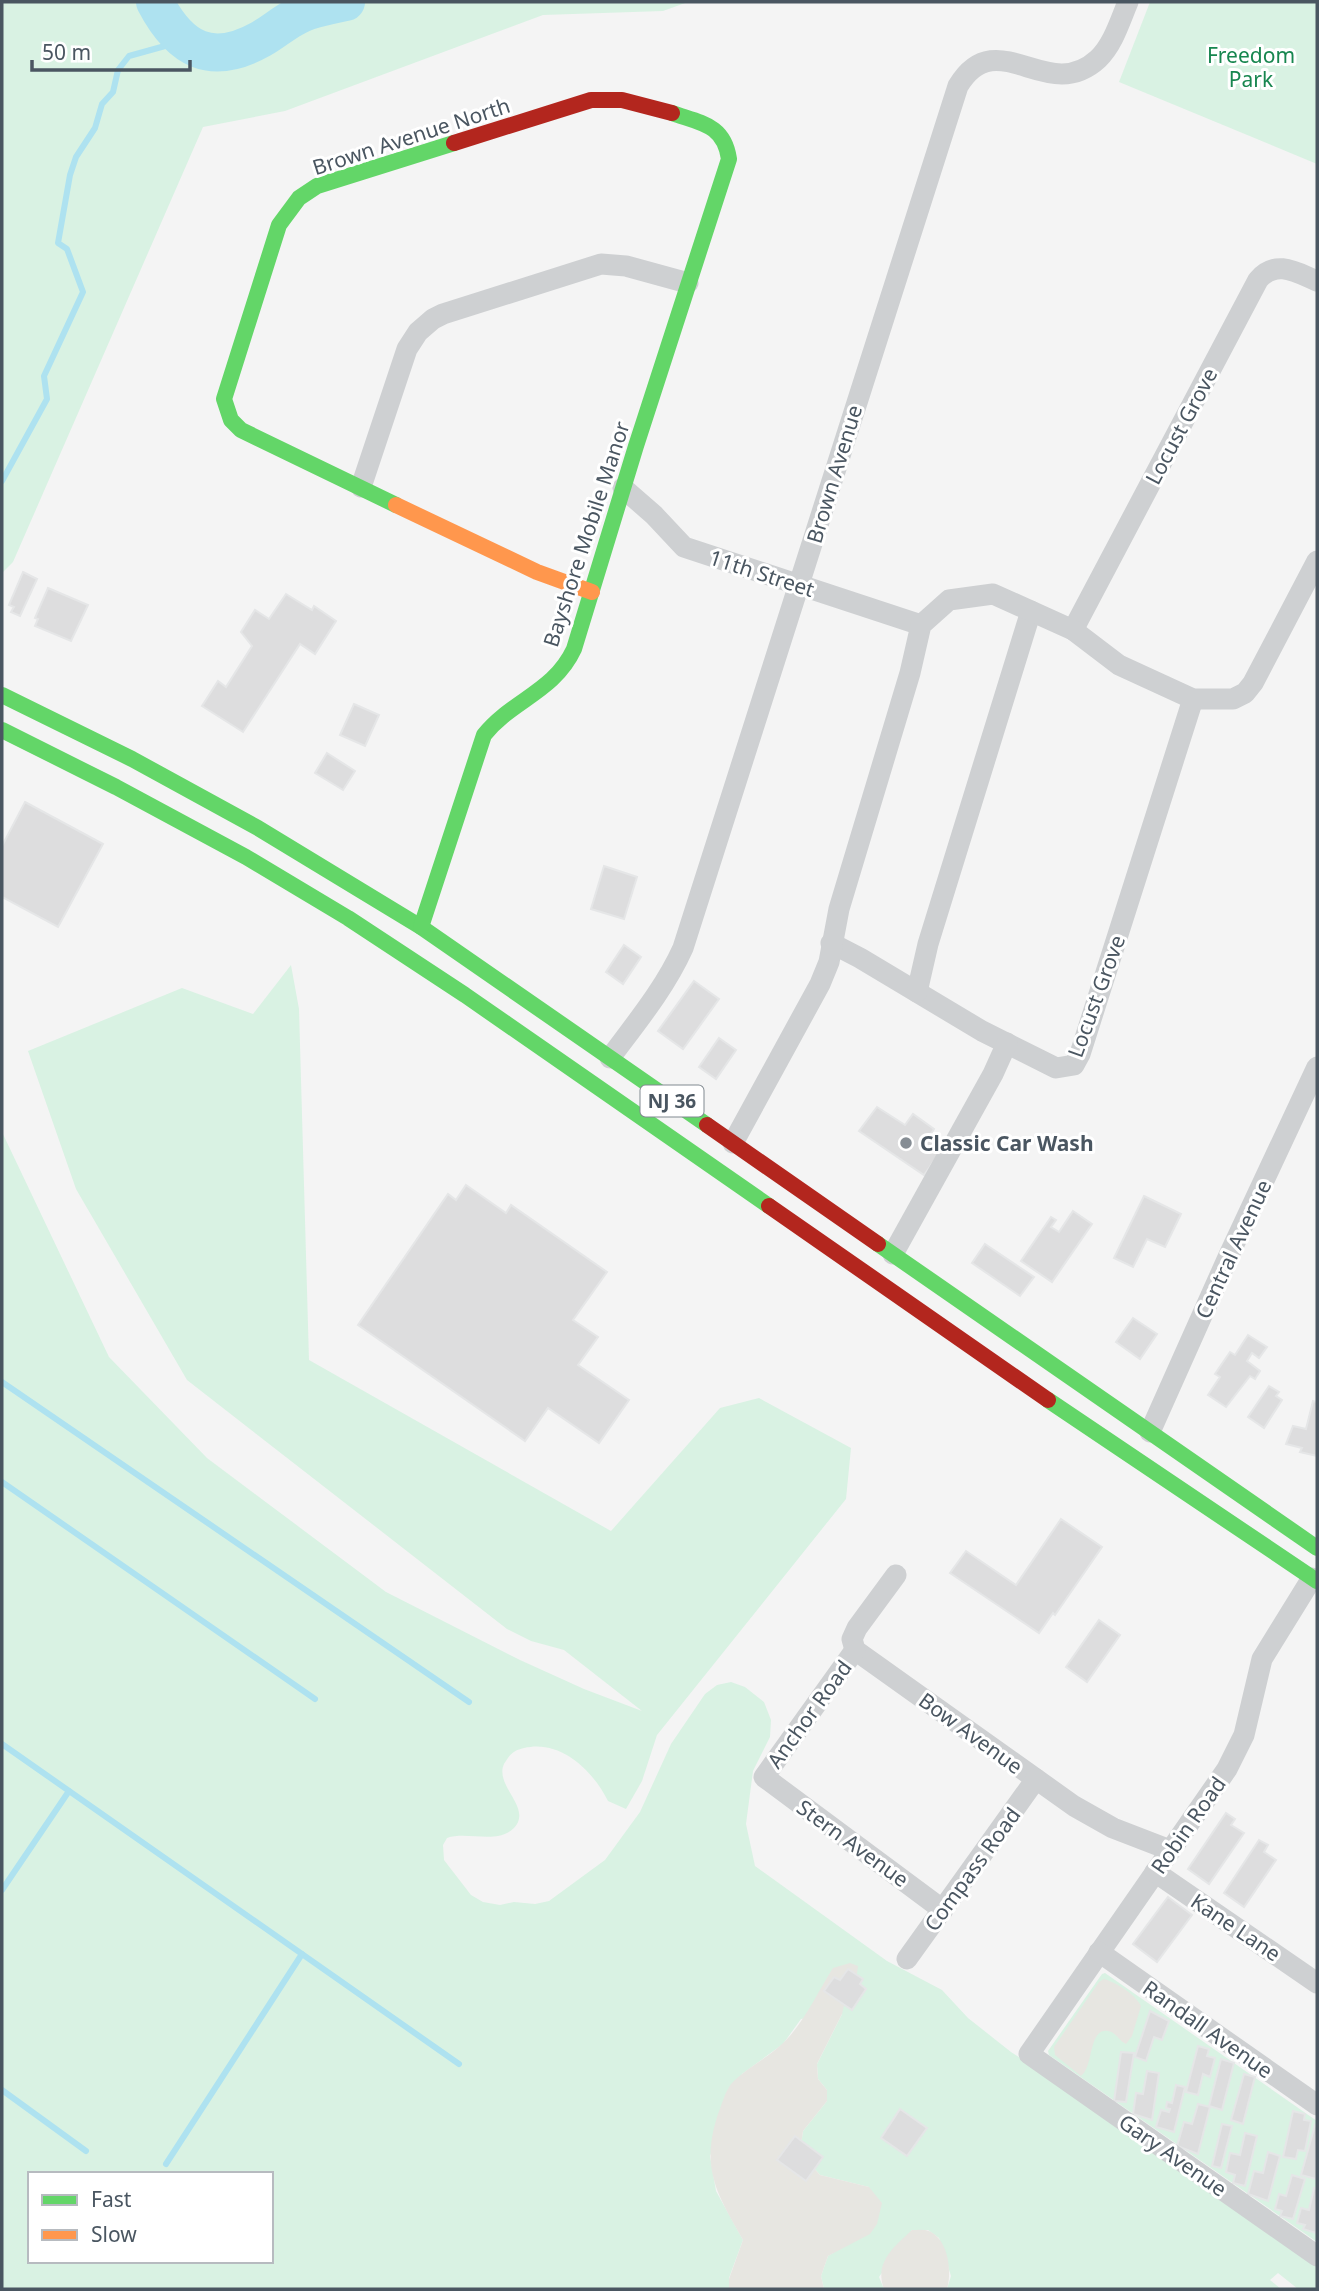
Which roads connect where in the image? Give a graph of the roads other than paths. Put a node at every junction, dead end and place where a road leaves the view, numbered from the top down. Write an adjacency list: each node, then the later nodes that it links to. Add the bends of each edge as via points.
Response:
1 (1128, 2): 8 (street, Brown Avenue, via 1106,49 1085,68 1056,75 992,59 975,64 958,86)
2 (729, 159): 4 (main road, Bayshore Mobile Manor); 5 (main road, Brown Avenue North, via 727,145 712,127 609,98 317,186 299,198 279,225 227,386 226,410 241,430)
3 (1317, 281): 12 (street, Locust Grove, via 1285,268 1264,272 1258,280)
4 (688, 283): 5 (street, via 601,264 433,318 407,349); 6 (main road, Bayshore Mobile Manor)
5 (361, 487): 9 (main road, Brown Avenue North, via 537,572)
6 (623, 488): 8 (street, 11th Street, via 684,547); 9 (main road, Bayshore Mobile Manor)
7 (1317, 561): 14 (street, via 1245,693 1233,699)
8 (798, 586): 11 (street, 11th Street); 20 (street, Brown Avenue, via 683,948)
9 (592, 592): 16 (main road, Bayshore Mobile Manor, via 566,664 541,691 507,710 484,735)
10 (1031, 611): 11 (street, via 993,594 948,600); 12 (street); 18 (street)
11 (921, 625): 17 (street)
12 (1073, 630): 14 (street, via 1119,665)
13 (2, 695): 16 (main road, NJ 36, via 258,828)
14 (1193, 699): 19 (street, Locust Grove, via 1080,1054 1074,1065 1056,1068)
15 (2, 730): 27 (main road, NJ 36, via 236,851 348,918)
16 (421, 927): 20 (main road, NJ 36)
17 (831, 943): 18 (street, Locust Grove); 22 (street, via 820,984)
18 (917, 992): 19 (street, Locust Grove)
19 (1007, 1043): 23 (street)
20 (610, 1058): 22 (main road, NJ 36)
21 (1317, 1067): 24 (street, Central Avenue)
22 (733, 1143): 23 (main road, NJ 36)
23 (893, 1254): 24 (main road, NJ 36)
24 (1150, 1432): 25 (main road, NJ 36)
25 (1317, 1548)
26 (896, 1575): 28 (street, via 857,1628 852,1639)
27 (1315, 1580): 31 (street, Robin Road, via 1262,1660 1236,1752)
28 (855, 1650): 29 (street, Anchor Road); 30 (street, Bow Avenue)
29 (764, 1777): 33 (street, Stern Avenue)
30 (1036, 1779): 31 (street, Bow Avenue, via 1096,1820); 33 (street, Compass Road)
31 (1170, 1850): 32 (street, Robin Road)
32 (1155, 1872): 34 (street, Robin Road); 36 (street, Kane Lane)
33 (943, 1910): 35 (street, Compass Road)
34 (1099, 1952): 37 (street, Robin Road); 38 (street, Randall Avenue)
35 (907, 1959)
36 (1317, 1983)
37 (1029, 2054): 39 (street, Gary Avenue)
38 (1317, 2105)
39 (1317, 2256)

